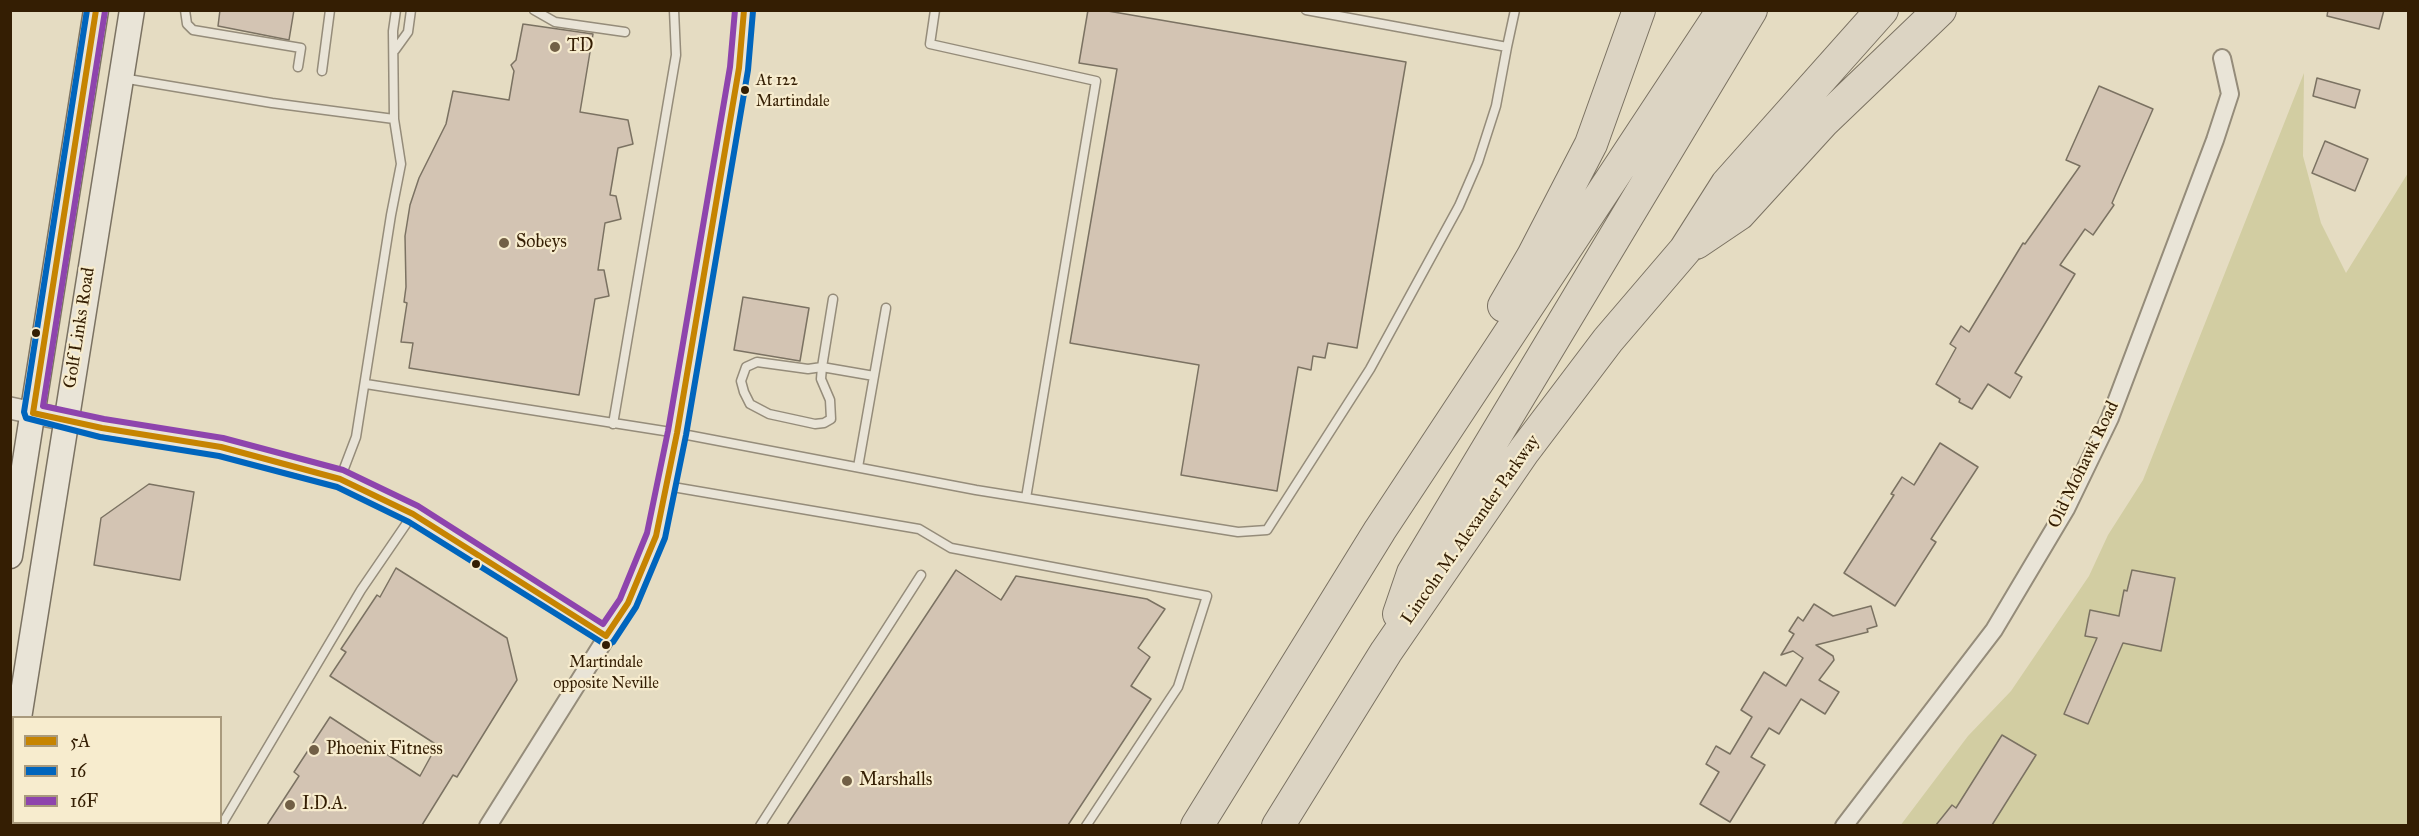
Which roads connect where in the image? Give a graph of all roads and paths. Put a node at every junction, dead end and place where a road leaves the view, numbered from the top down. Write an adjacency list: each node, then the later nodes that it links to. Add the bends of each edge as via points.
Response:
1 (96, 10): 32 (main road, Golf Links Road)
2 (132, 10): 24 (main road, Golf Links Road)
3 (185, 10): 22 (lane, via 187,24 193,30 301,48)
4 (330, 10): 23 (lane)
5 (396, 10): 20 (lane)
6 (411, 10): 20 (lane, via 408,33)
7 (534, 10): 18 (lane, via 555,22)
8 (674, 10): 34 (lane, via 676,55)
9 (744, 10): 35 (street, via 739,68)
10 (935, 10): 39 (lane, via 930,44 1096,81)
11 (1306, 10): 19 (lane)
12 (1515, 10): 19 (lane)
13 (1639, 10): 43 (highway, via 1591,144 1539,246)
14 (1723, 10): 43 (highway)
15 (1751, 10): 45 (highway, via 1413,573)
16 (1882, 10): 26 (highway, via 1726,184)
17 (1940, 10): 26 (highway, via 1823,122 1739,214)
18 (625, 33)
19 (1507, 47): 39 (lane, via 1496,106 1459,206 1370,369 1268,530 1238,532)
20 (395, 50): 25 (lane)
21 (2222, 58): 53 (street, Old Mohawk Road, via 2230,94 2215,140 2110,418 2071,499 1994,630)
22 (298, 68)
23 (322, 71)
24 (122, 78): 25 (lane); 33 (main road, Golf Links Road)
25 (394, 119): 31 (lane, via 401,164)
26 (1685, 250): 45 (highway, Lincoln M. Alexander Parkway, via 1608,340 1524,451)
27 (833, 299): 29 (lane)
28 (886, 308): 30 (lane)
29 (822, 367): 29 (lane, via 751,363 741,381 758,410 824,423 831,419); 30 (lane)
30 (874, 376): 36 (lane)
31 (366, 384): 34 (lane); 37 (lane, via 356,437)
32 (22, 411): 33 (street); 41 (main road, Golf Links Road)
33 (66, 420): 37 (street, via 221,447); 46 (main road, Golf Links Road)
34 (613, 424): 35 (lane)
35 (677, 432): 36 (lane); 38 (street)
36 (858, 467): 39 (lane)
37 (340, 479): 40 (street)
38 (667, 486): 44 (street, via 652,546 628,603); 50 (lane, via 919,529 951,548 1207,596 1178,687)
39 (1026, 498)
40 (413, 514): 44 (street); 47 (lane, via 361,590)
41 (10, 556)
42 (921, 575): 49 (lane)
43 (1340, 593): 51 (highway)
44 (606, 636): 48 (street)
45 (1386, 651): 52 (highway, Lincoln M. Alexander Parkway)
46 (19, 716)
47 (222, 823)
48 (488, 825)
49 (759, 825)
50 (1086, 825)
51 (1197, 825)
52 (1278, 825)
53 (1844, 825)

